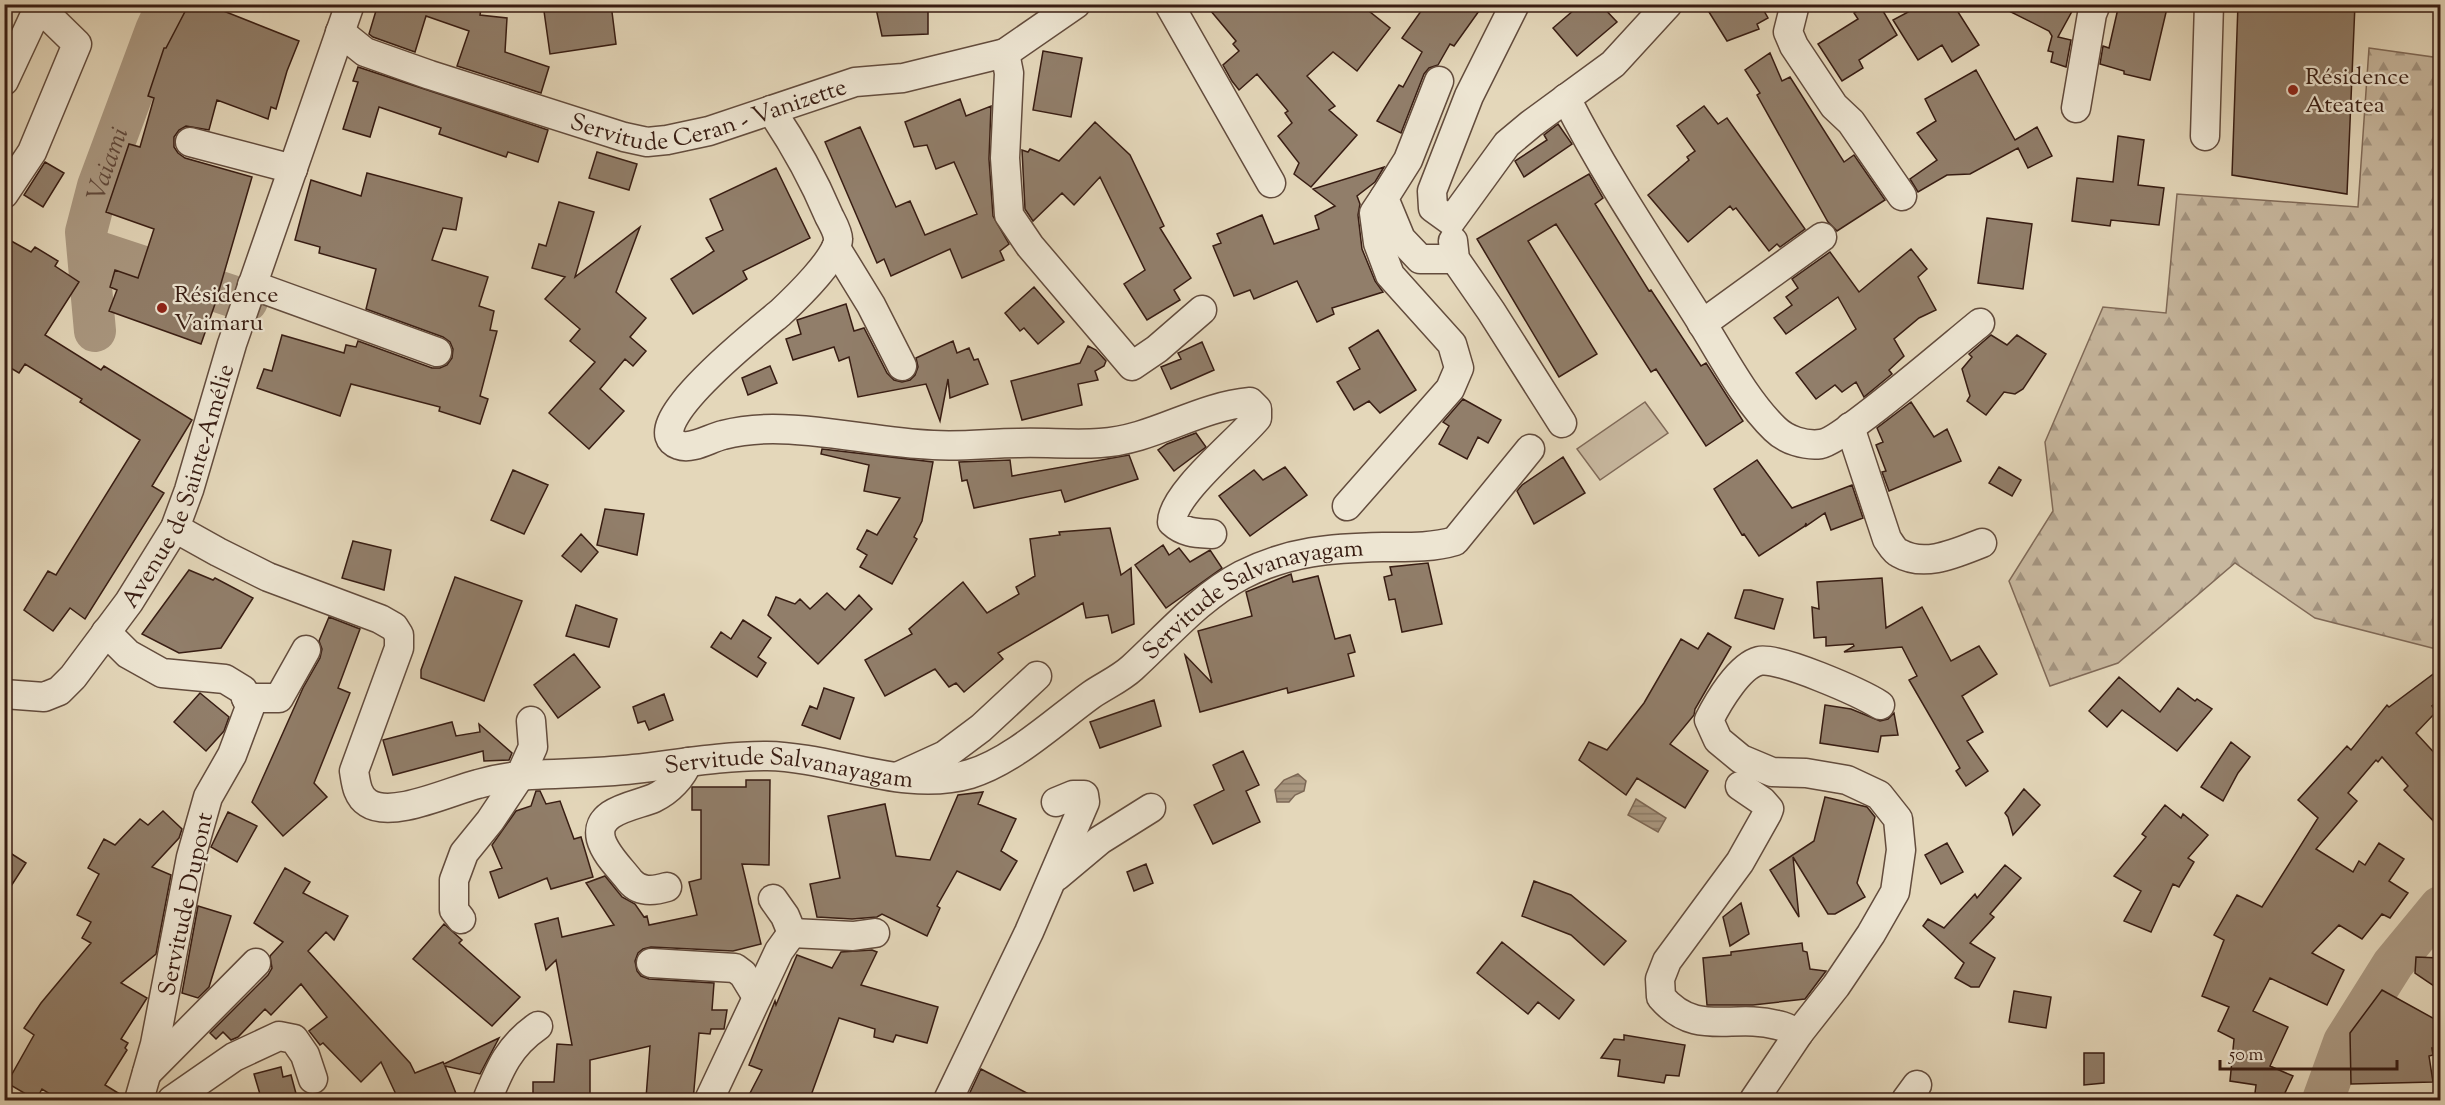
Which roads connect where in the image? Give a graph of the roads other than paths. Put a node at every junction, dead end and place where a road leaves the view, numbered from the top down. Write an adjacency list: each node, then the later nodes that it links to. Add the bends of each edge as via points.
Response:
1 (350, 4): 11 (street, Avenue de Sainte-Amélie)
2 (1076, 4): 10 (street, Servitude Ceran - Vanizette)
3 (1169, 4): 21 (street)
4 (1515, 4): 25 (street, via 1469,96 1432,191 1433,208)
5 (1668, 4): 15 (street, via 1613,64)
6 (1795, 4): 23 (street, via 1788,32 1794,46)
7 (2096, 4): 16 (street)
8 (2210, 4): 18 (street)
9 (39, 5): 13 (street); 22 (street, via 77,44 32,152)
10 (1039, 15): 12 (street, Servitude Ceran - Vanizette)
11 (340, 32): 17 (street, Servitude Ceran - Vanizette, via 365,51 430,75 647,142 709,131); 20 (street, Avenue de Sainte-Amélie)
12 (1005, 53): 17 (street, Servitude Ceran - Vanizette, via 903,78 855,82); 30 (street, via 1009,73 1005,158 1009,215 1030,246 1132,366)
13 (4, 81)
14 (1439, 81): 24 (street, via 1408,160)
15 (1566, 98): 25 (street, via 1507,144); 32 (street, via 1607,174)
16 (2076, 108)
17 (771, 110): 27 (street, via 801,155 838,238)
18 (2205, 136)
19 (190, 142): 20 (street)
20 (293, 169): 29 (street, Avenue de Sainte-Amélie)
21 (1271, 183)
22 (4, 194)
23 (1902, 196)
24 (1384, 198): 28 (street, via 1401,239 1420,259); 38 (street, via 1374,213 1378,243 1390,275 1452,344 1459,368 1450,389)
25 (1451, 221): 28 (street)
26 (1822, 237): 32 (street)
27 (836, 248): 34 (street); 40 (street, via 780,313 714,369 689,396 669,430 677,445 773,429 933,446 1100,444 1130,440 1194,414 1250,402 1257,409 1257,418 1182,498 1172,514 1172,522 1180,529)
28 (1455, 259): 35 (street)
29 (252, 285): 33 (street); 39 (street, Avenue de Sainte-Amélie)
30 (1202, 310)
31 (1980, 323): 36 (street)
32 (1702, 324): 36 (street, via 1776,430 1791,440 1823,444)
33 (437, 352)
34 (902, 366)
35 (1562, 423)
36 (1850, 427): 41 (street, via 1887,539 1897,553 1920,561)
37 (1530, 449): 51 (street, Servitude Salvanayagam, via 1455,541 1439,546 1319,550 1266,563 1223,585 1128,672 991,766 938,781)
38 (1347, 506)
39 (175, 528): 42 (street, Avenue de Sainte-Amélie); 50 (street, Servitude Salvanayagam, via 268,577 394,627 399,635 399,648 354,771 356,787 369,805 385,809 405,807 482,783)
40 (1212, 534)
41 (1982, 543)
42 (106, 632): 45 (street, Avenue de Sainte-Amélie, via 59,691 45,697); 46 (street, via 128,654 162,673 225,679 243,690)
43 (306, 650): 46 (street, via 279,698)
44 (1037, 676): 51 (street, via 945,755)
45 (4, 694)
46 (246, 698): 67 (street, Servitude Dupont, via 250,707 232,755 208,797 191,858 155,1044)
47 (1880, 705): 65 (street, via 1777,661 1758,661 1738,675 1709,720 1718,740 1741,759 1772,772 1847,780 1879,795 1898,819 1901,850 1894,892 1836,986)
48 (531, 721): 50 (street, via 533,747)
49 (688, 762): 50 (street, Servitude Salvanayagam, via 630,770); 51 (street, Servitude Salvanayagam, via 770,756); 56 (street, via 684,773 655,798 617,810 603,823 600,837 632,884 650,892)
50 (520, 776): 58 (street, via 464,853 454,880 454,910)
51 (899, 776)
52 (1740, 786): 65 (street, via 1769,809 1740,862 1667,961 1660,979 1660,997 1679,1015 1699,1022 1777,1024)
53 (1056, 802): 55 (street, via 1084,795 1085,802)
54 (1150, 808): 55 (street, via 1100,840)
55 (1054, 879): 71 (street)
56 (667, 887)
57 (773, 899): 59 (street, via 786,916)
58 (461, 919)
59 (792, 933): 60 (street); 63 (street)
60 (875, 933)
61 (256, 963): 67 (street)
62 (651, 963): 63 (street, via 735,968)
63 (757, 997): 70 (street)
64 (538, 1026): 69 (street, via 519,1039 502,1065)
65 (1799, 1033): 72 (street)
66 (313, 1079): 68 (street, via 305,1055 294,1039 279,1036 234,1057)
67 (142, 1088)
68 (172, 1101)
69 (488, 1101)
70 (709, 1101)
71 (948, 1101)
72 (1754, 1101)

